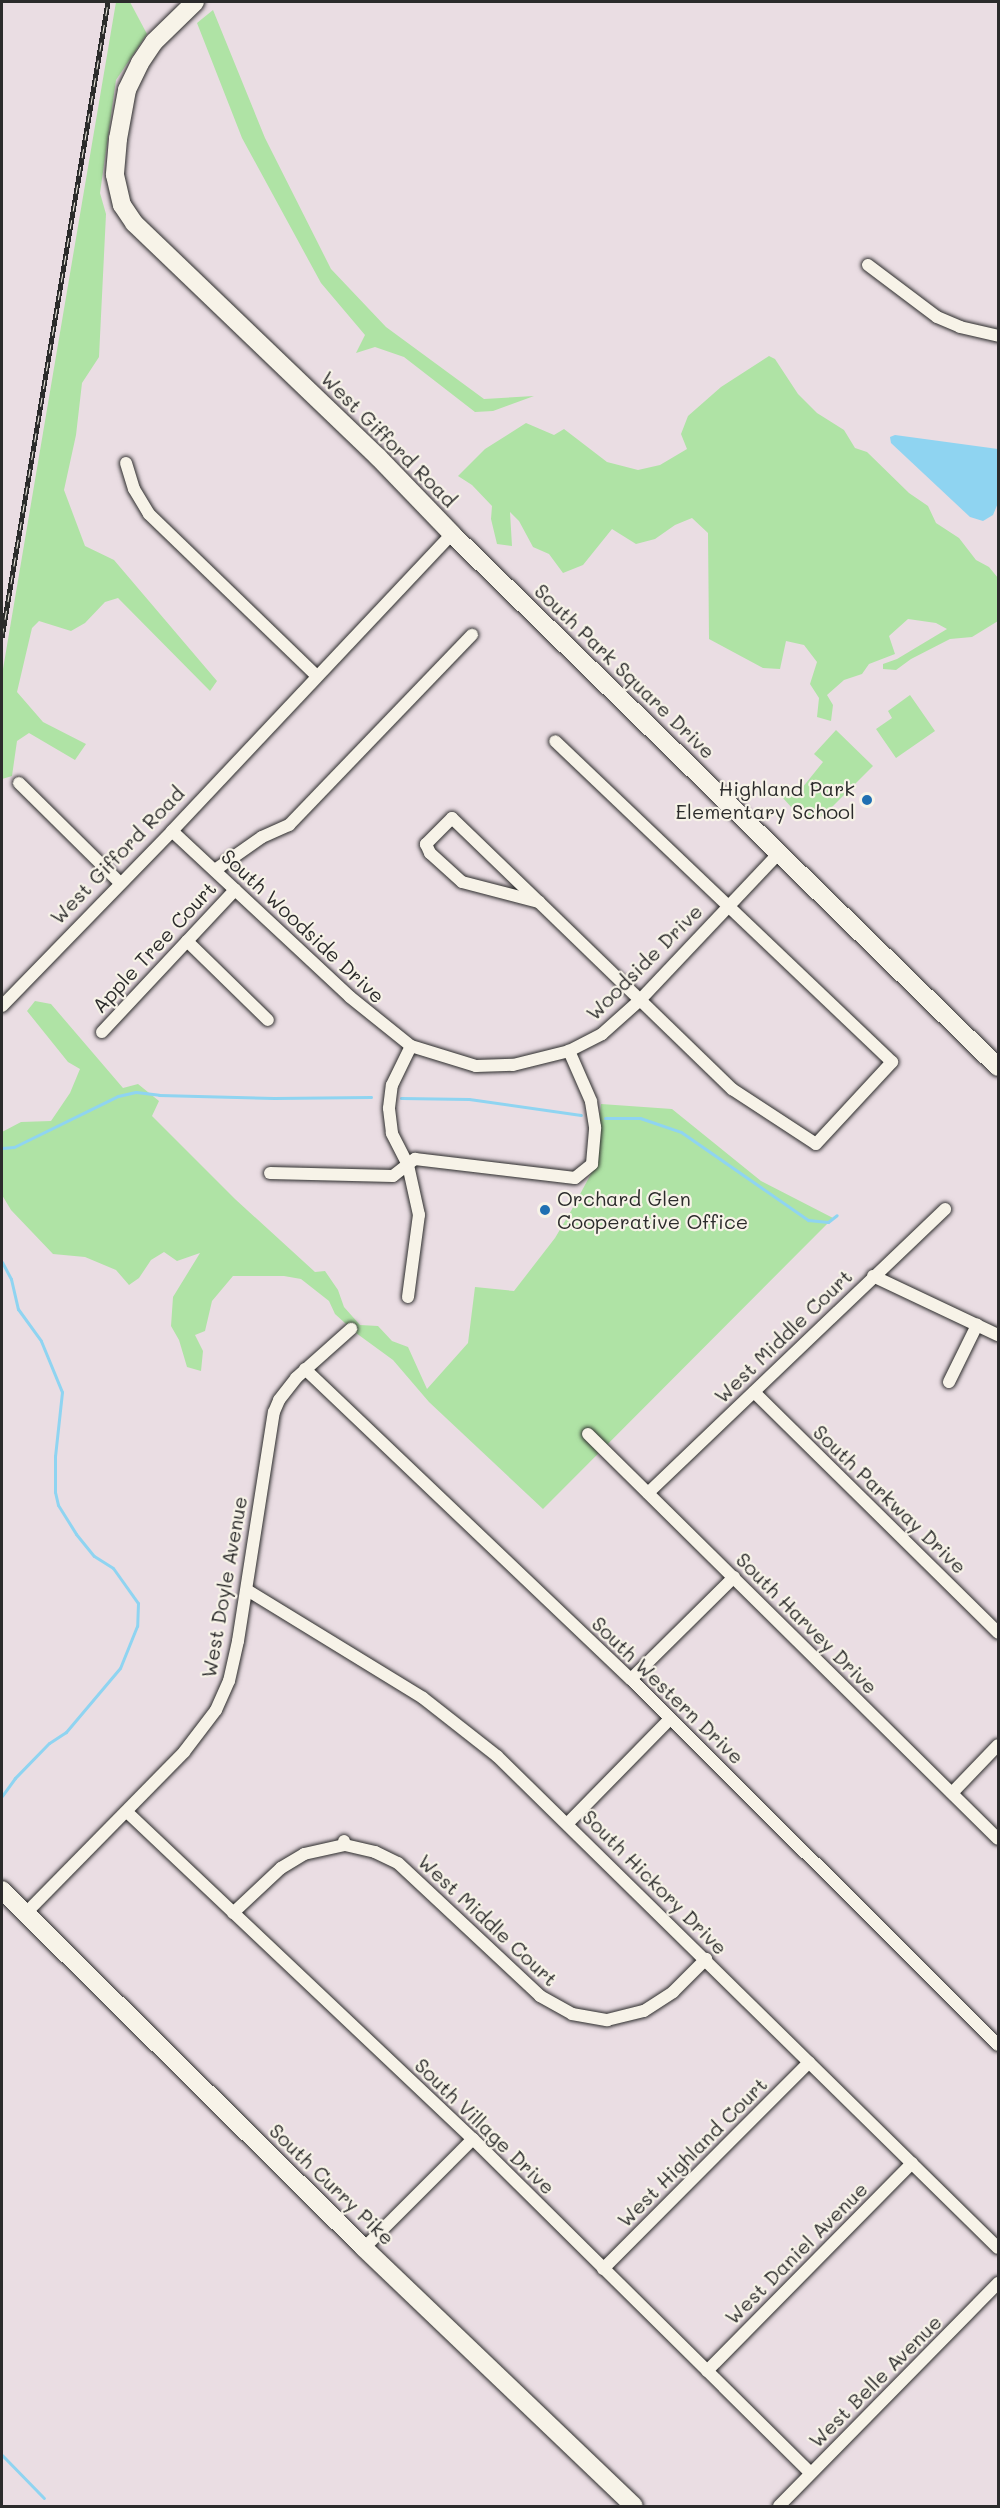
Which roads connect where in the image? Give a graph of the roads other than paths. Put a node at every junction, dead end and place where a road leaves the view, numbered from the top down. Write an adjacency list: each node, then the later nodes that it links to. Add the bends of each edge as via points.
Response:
1 (195, 2): 5 (street, West Gifford Road, via 154,42 128,90 115,167 122,205 134,223 378,457)
2 (868, 266): 3 (street, via 938,317 960,327)
3 (999, 336)
4 (126, 463): 7 (street, via 134,489 149,514)
5 (452, 534): 7 (street, West Gifford Road); 11 (street, South Park Square Drive)
6 (472, 634): 12 (street, via 289,825 262,837)
7 (317, 676): 10 (street, West Gifford Road)
8 (555, 741): 16 (street)
9 (20, 783): 13 (street)
10 (172, 831): 12 (street, South Woodside Drive); 13 (street, West Gifford Road)
11 (779, 853): 16 (street, Woodside Drive); 24 (street, South Park Square Drive)
12 (215, 870): 14 (street, South Woodside Drive)
13 (120, 883): 19 (street, West Gifford Road)
14 (235, 890): 17 (street, Apple Tree Court); 22 (street, South Woodside Drive, via 350,997)
15 (539, 902): 15 (street, via 462,882 429,853 426,844 452,818); 18 (street)
16 (727, 906): 18 (street, Woodside Drive); 18 (street, via 892,1062 816,1144 732,1089)
17 (187, 941): 20 (street); 21 (street, Apple Tree Court)
18 (640, 1000): 23 (street, Woodside Drive, via 602,1034)
19 (2, 1006)
20 (268, 1020)
21 (102, 1032)
22 (411, 1046): 23 (street, Woodside Drive, via 476,1066 513,1065); 25 (street, via 392,1085 389,1108 392,1133)
23 (568, 1051): 25 (street, via 591,1101 595,1127 592,1164 575,1178 415,1159)
24 (999, 1066)
25 (408, 1166): 26 (street, via 393,1176); 29 (street, via 419,1215)
26 (270, 1173)
27 (945, 1209): 28 (street, West Middle Court)
28 (873, 1276): 30 (street); 35 (street, West Middle Court)
29 (408, 1297)
30 (977, 1325): 32 (street); 34 (street)
31 (351, 1329): 33 (street, West Doyle Avenue)
32 (999, 1335)
33 (305, 1369): 39 (street, West Doyle Avenue, via 279,1400 270,1428); 41 (street, South Western Drive)
34 (949, 1382)
35 (754, 1392): 37 (street, West Middle Court); 40 (street, South Parkway Drive)
36 (588, 1434): 37 (street, South Harvey Drive)
37 (648, 1493): 38 (street, South Harvey Drive)
38 (734, 1577): 41 (street); 44 (street, South Harvey Drive)
39 (247, 1590): 45 (street, West Doyle Avenue, via 230,1681 216,1710 198,1737); 46 (street, South Hickory Drive, via 440,1710)
40 (999, 1633)
41 (631, 1680): 42 (street, South Western Drive)
42 (670, 1719): 46 (street); 52 (street, South Western Drive)
43 (999, 1745): 44 (street)
44 (952, 1793): 47 (street, South Harvey Drive)
45 (127, 1812): 49 (street, South Village Drive); 50 (street, West Doyle Avenue)
46 (568, 1823): 51 (street, South Hickory Drive)
47 (999, 1839)
48 (2, 1890): 50 (street, South Curry Pike)
49 (233, 1913): 51 (street, West Middle Court, via 281,1868 304,1854 344,1843 398,1863 553,2005 583,2017 607,2022 653,2007); 54 (street, South Village Drive)
50 (25, 1914): 56 (street, South Curry Pike)
51 (706, 1959): 53 (street, South Hickory Drive)
52 (999, 2045)
53 (809, 2062): 55 (street, South Hickory Drive); 58 (street, West Highland Court)
54 (473, 2139): 56 (street); 58 (street, South Village Drive)
55 (912, 2163): 57 (street, South Hickory Drive); 60 (street, West Daniel Avenue)
56 (364, 2248): 62 (street, South Curry Pike)
57 (999, 2248)
58 (603, 2269): 60 (street, South Village Drive)
59 (999, 2283): 61 (street, West Belle Avenue)
60 (707, 2371): 61 (street, South Village Drive)
61 (811, 2473): 63 (street, West Belle Avenue)
62 (634, 2506)
63 (779, 2506)

